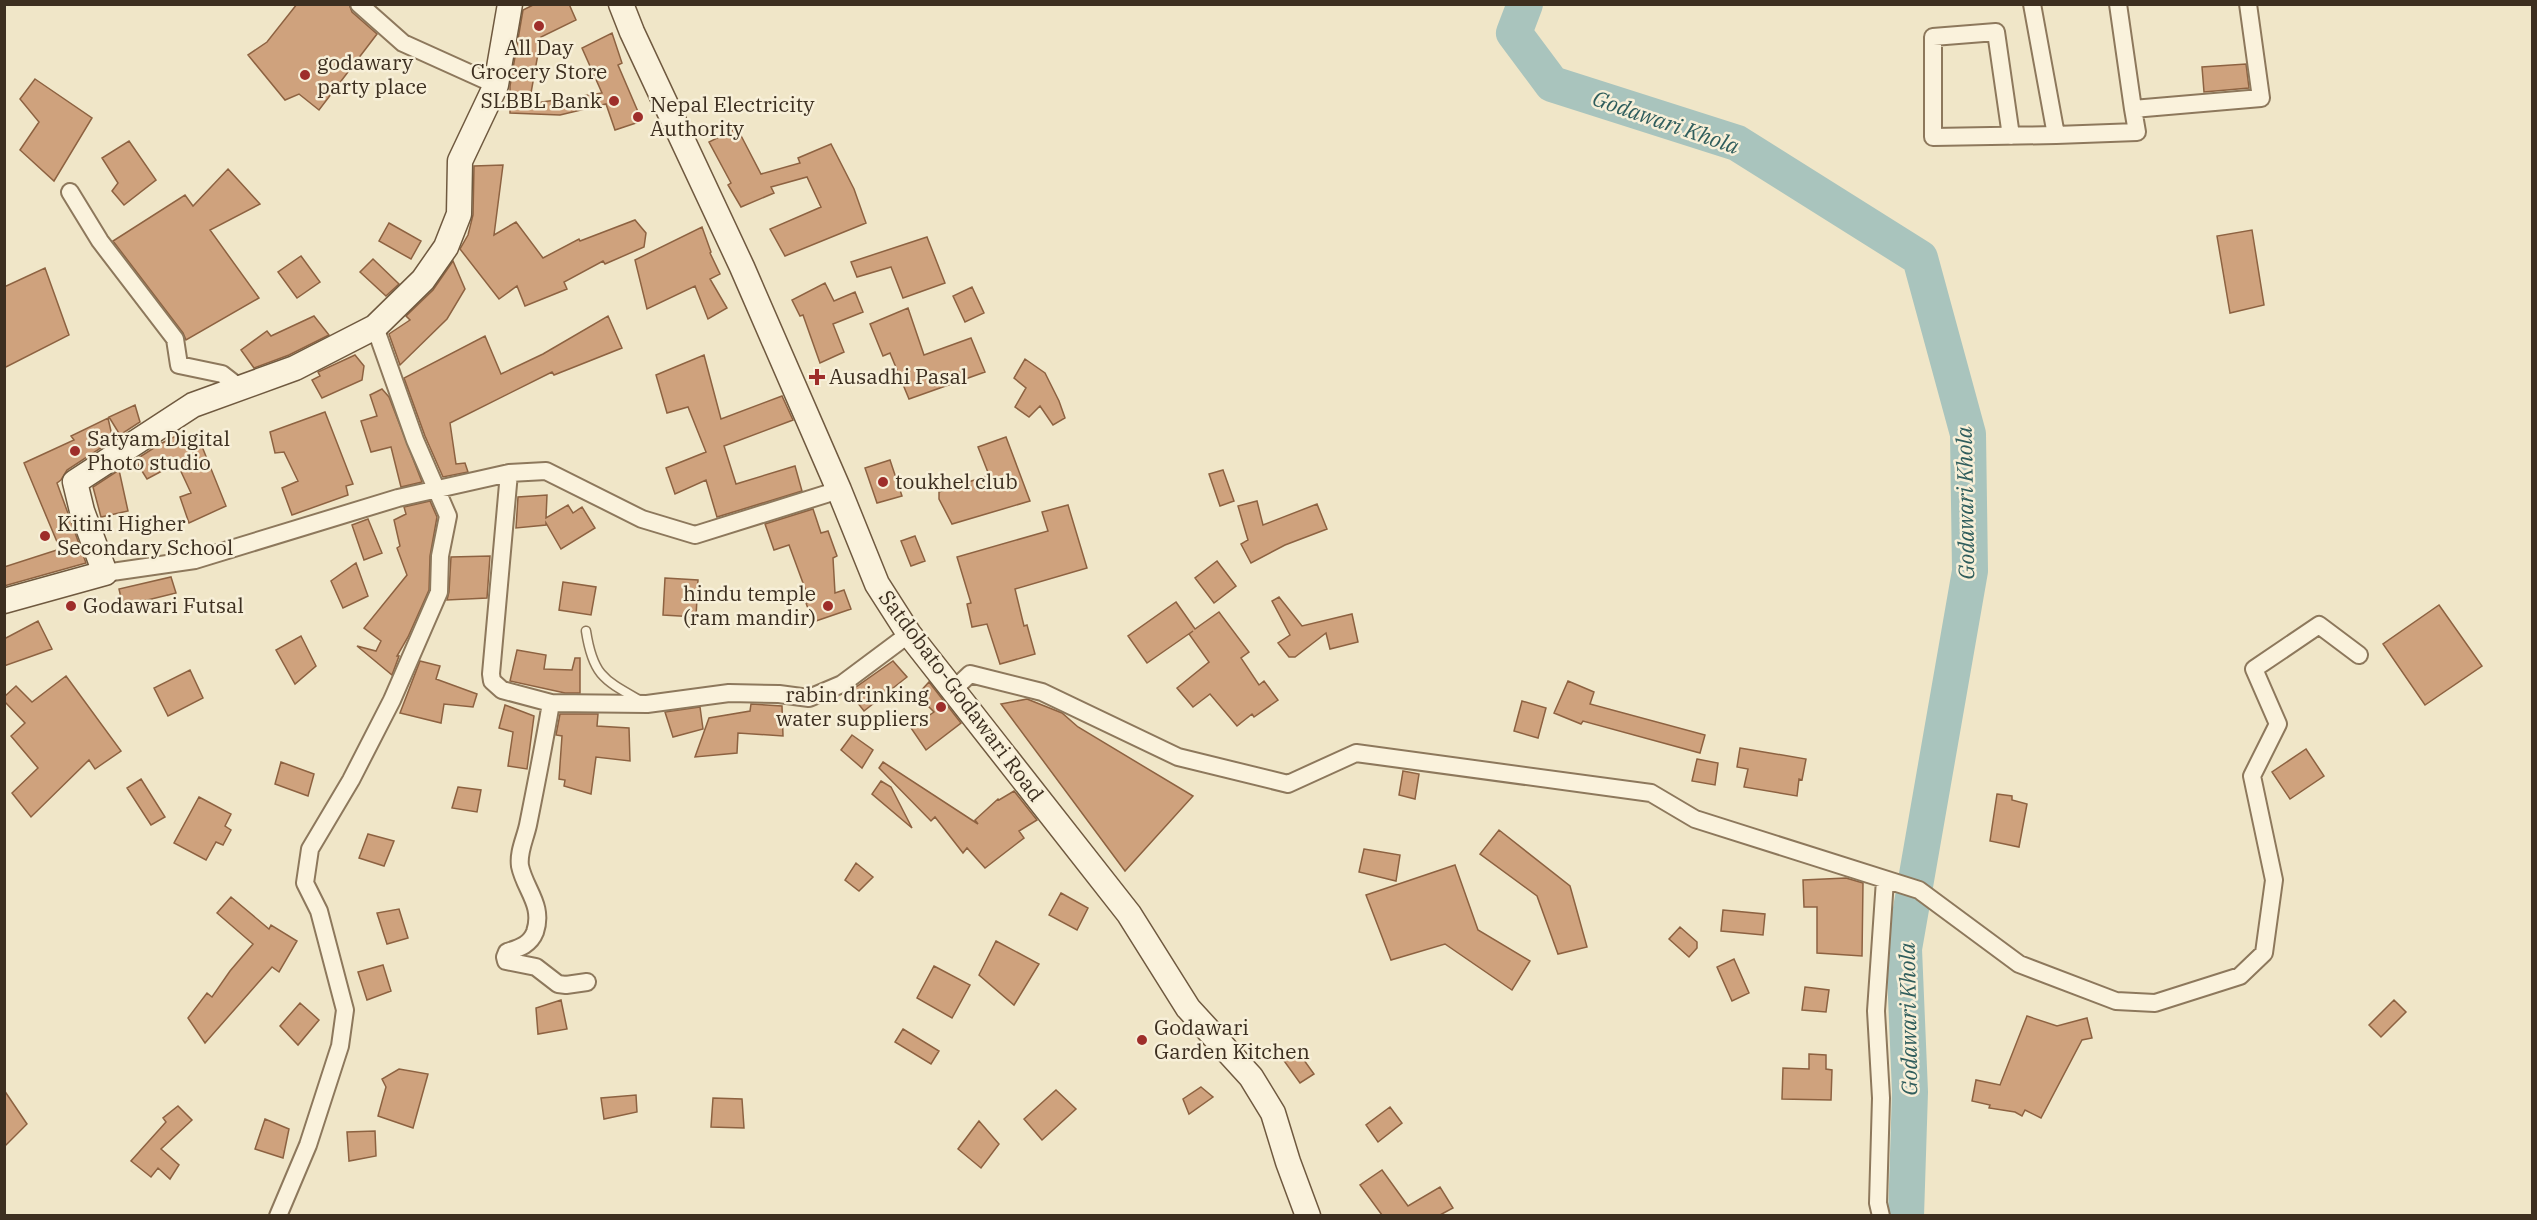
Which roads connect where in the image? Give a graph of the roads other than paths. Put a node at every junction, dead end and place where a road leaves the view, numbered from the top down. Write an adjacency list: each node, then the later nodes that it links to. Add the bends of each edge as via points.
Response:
1 (359, 4): 7 (street, via 403,43)
2 (510, 4): 7 (street)
3 (621, 4): 16 (street, Satdobato-Godawari Road)
4 (2032, 4): 9 (street)
5 (2118, 4): 8 (street)
6 (2248, 4): 8 (street, via 2261,98)
7 (496, 85): 12 (street, via 460,160 459,214 446,247 423,280)
8 (2133, 109): 9 (street, via 2136,132)
9 (2056, 135): 10 (street)
10 (2011, 136): 10 (street, via 1996,32 1934,37 1933,137)
11 (70, 192): 13 (street, via 100,241 175,339 179,365 222,374)
12 (375, 327): 13 (street, via 295,369); 15 (street)
13 (240, 388): 17 (street, via 193,405 75,482)
14 (509, 473): 15 (street); 16 (street, via 546,471 642,519 695,535); 23 (street, via 492,681 501,690)
15 (436, 490): 17 (street, via 369,506 195,560); 27 (street, via 448,516 440,556 439,592 392,700 310,849 305,883 319,911 345,1011 340,1046 308,1145)
16 (839, 490): 20 (street, Satdobato-Godawari Road, via 877,584)
17 (105, 573): 18 (street)
18 (4, 601)
19 (586, 631): 24 (lane, via 598,673)
20 (909, 634): 22 (street, Satdobato-Godawari Road); 24 (street, via 842,684 809,698 729,693)
21 (2359, 655): 25 (street, via 2319,625 2254,669 2278,724 2252,776 2274,880 2264,953 2240,976 2156,1004 2116,1001 2019,964 1919,890)
22 (953, 690): 25 (street, via 970,674 1042,692 1178,757 1288,784 1356,753 1651,793 1695,819); 28 (street, Satdobato-Godawari Road, via 1129,915 1188,1008 1251,1077 1273,1113)
23 (552, 703): 24 (street); 26 (street, via 521,851 520,866 538,910 537,921 526,946 507,952 505,957 515,964 536,967 558,984)
24 (647, 704)
25 (1885, 880): 29 (street, via 1876,1011)
26 (587, 982)
27 (278, 1215)
28 (1308, 1215)
29 (1881, 1215)

